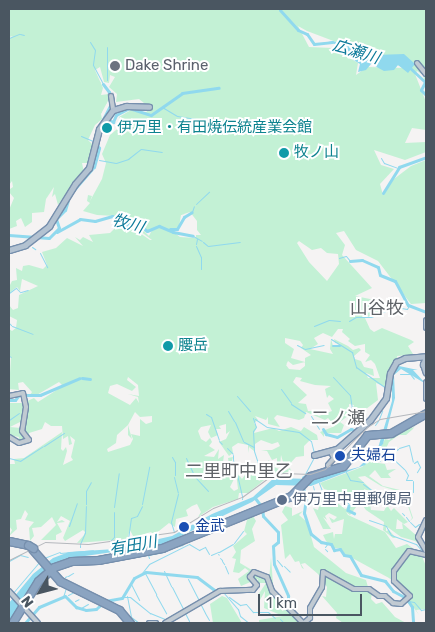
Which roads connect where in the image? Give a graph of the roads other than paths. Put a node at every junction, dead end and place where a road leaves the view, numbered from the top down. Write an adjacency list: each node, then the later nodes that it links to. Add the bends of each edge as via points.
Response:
1 (417, 63): 2 (street)
2 (426, 74)
3 (111, 96): 5 (street)
4 (149, 107): 5 (main road)
5 (113, 109): 6 (main road, via 99,129 88,169 49,226 25,245)
6 (9, 250)
7 (426, 320): 8 (main road)
8 (426, 327)
9 (426, 357): 10 (main road); 16 (main road, via 403,358 394,363 387,394 380,406 365,425)
10 (426, 373)
11 (426, 383): 13 (main road)
12 (9, 396): 15 (street, via 19,392 24,395 26,407 22,431 30,440 19,443)
13 (426, 398)
14 (426, 413): 18 (highway, via 383,433 366,436)
15 (9, 437)
16 (331, 452): 17 (main road); 18 (street, via 334,458 328,464)
17 (314, 456)
18 (330, 472): 22 (highway, via 308,478 294,494 162,548 60,564)
19 (426, 520): 21 (street, via 418,537)
20 (9, 542): 22 (highway, via 30,547)
21 (426, 553): 26 (street, via 409,551 394,570 394,580 410,596 408,600 393,603 384,595 379,596 368,589 354,589 324,571 322,587)
22 (50, 570): 24 (highway); 29 (highway, via 58,580 123,612)
23 (9, 592): 24 (street)
24 (22, 606): 27 (highway); 28 (street)
25 (168, 622): 26 (street, via 218,592 253,590 257,585 250,578 251,573 265,575 272,591)
26 (305, 622)
27 (12, 623)
28 (38, 623)
29 (130, 623)
30 (149, 623): 31 (street)
31 (156, 623)

